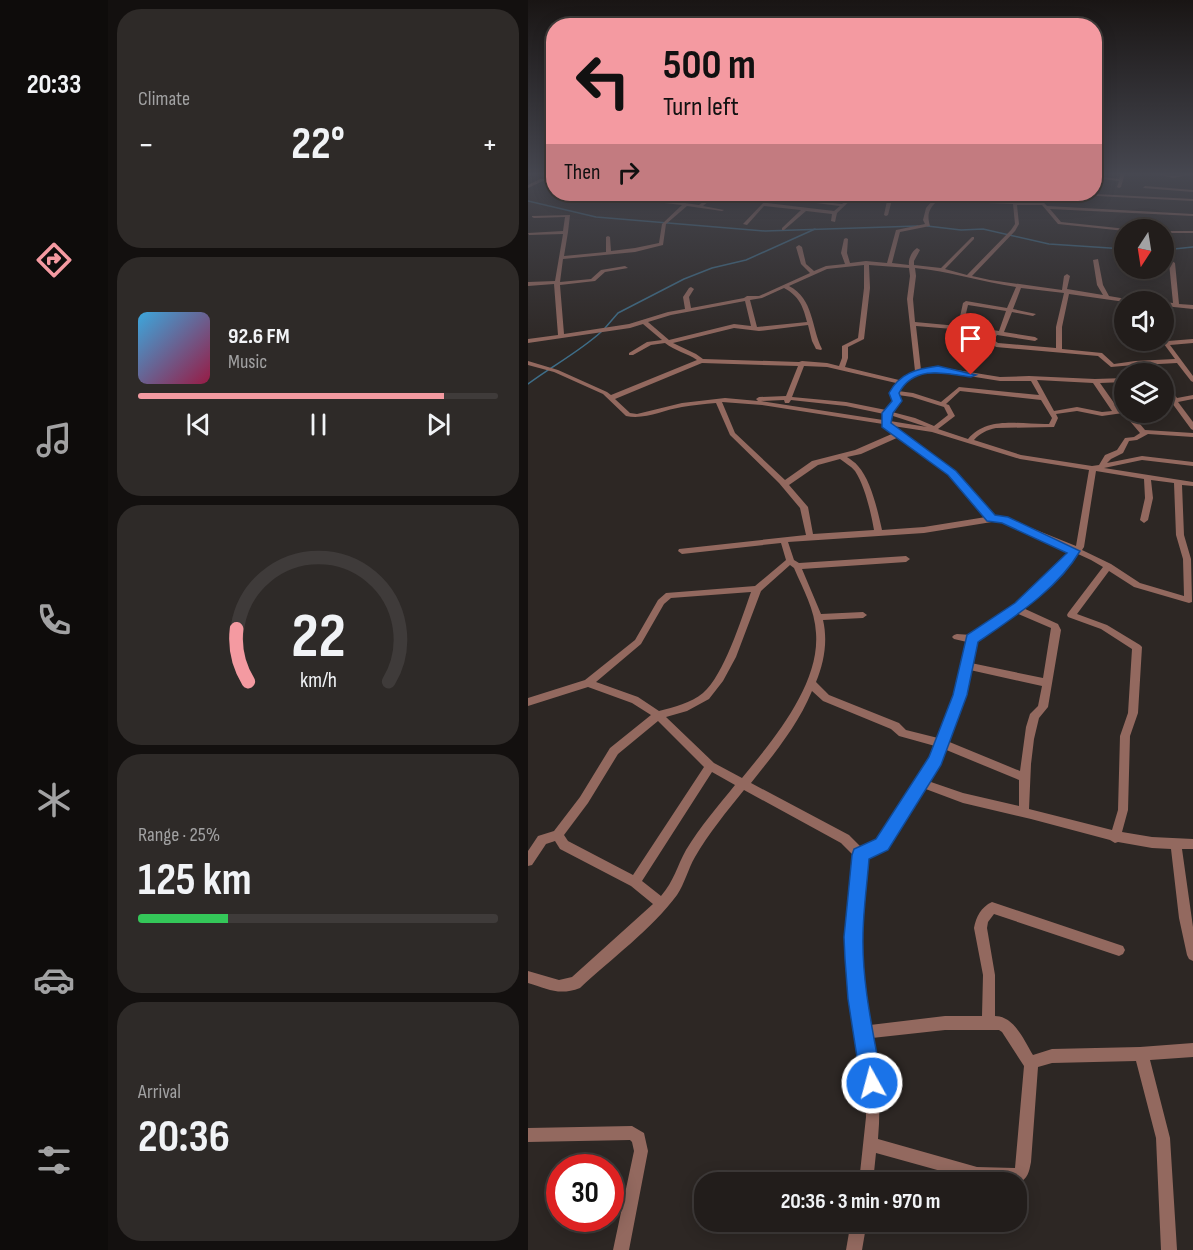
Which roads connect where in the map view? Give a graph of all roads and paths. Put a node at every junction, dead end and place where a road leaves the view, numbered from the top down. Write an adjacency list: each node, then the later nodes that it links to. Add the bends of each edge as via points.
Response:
1 (664, 231): 13 (street, via 661,244)
2 (898, 231): 17 (street)
3 (1013, 231): 24 (street)
4 (566, 232): 7 (street); 14 (street)
5 (1174, 232): 6 (street)
6 (1193, 232)
7 (529, 234)
8 (608, 237): 13 (street)
9 (972, 238): 21 (street)
10 (846, 239): 18 (street, via 844,253)
11 (799, 247): 22 (street, via 804,264)
12 (917, 250): 19 (street)
13 (609, 252): 14 (street)
14 (561, 258): 26 (street)
15 (1096, 260): 32 (street)
16 (866, 263): 17 (street); 18 (street); 62 (street, via 869,275 861,339 845,346 846,358)
17 (890, 263): 19 (street)
18 (848, 265): 22 (street)
19 (911, 265): 21 (street); 42 (street, via 910,299)
20 (625, 268): 26 (street, via 603,271 593,280)
21 (942, 270): 24 (street)
22 (813, 273): 29 (street)
23 (1067, 276): 31 (street)
24 (968, 277): 28 (street)
25 (1174, 279): 35 (street)
26 (557, 283): 27 (street); 46 (street)
27 (528, 284)
28 (1019, 285): 31 (street); 37 (street)
29 (786, 287): 34 (street); 41 (street, via 805,302)
30 (691, 289): 38 (street, via 686,297)
31 (1066, 291): 32 (street); 53 (street)
32 (1106, 296): 33 (street)
33 (1114, 297)
34 (747, 298): 38 (street); 44 (street)
35 (1176, 304): 36 (street)
36 (1193, 307)
37 (1008, 308): 39 (street); 43 (street, via 966,303); 45 (street)
38 (688, 309): 40 (street)
39 (1033, 314)
40 (644, 321): 46 (street); 49 (street)
41 (811, 323): 44 (street); 52 (street, via 813,340)
42 (915, 324): 43 (street); 64 (street)
43 (960, 328): 45 (street)
44 (755, 329): 49 (street, via 734,326)
45 (998, 333): 47 (street); 53 (street, via 991,340 996,345)
46 (561, 335): 48 (street)
47 (1035, 339)
48 (528, 341)
49 (666, 341): 55 (street, via 649,344); 57 (street, via 675,349 695,354)
50 (1193, 341): 51 (street)
51 (1174, 342)
52 (819, 349)
53 (1059, 350): 61 (street, via 1100,354)
54 (1171, 351): 56 (street)
55 (631, 354)
56 (1177, 361): 60 (street); 63 (street)
57 (701, 362): 59 (street); 73 (street)
58 (528, 363): 73 (street, via 572,377)
59 (802, 363): 62 (street); 71 (street)
60 (1135, 363)
61 (1114, 366)
62 (841, 369): 69 (street)
63 (1189, 371): 67 (street)
64 (918, 372): 65 (street, via 938,369 1000,379); 69 (street)
65 (1029, 378): 68 (street); 74 (street)
66 (1114, 380): 68 (street)
67 (1193, 380)
68 (1095, 381): 81 (street)
69 (900, 382): 70 (street)
70 (894, 393): 79 (street); 82 (street, via 897,401)
71 (788, 397): 76 (street); 80 (street); 82 (street)
72 (1174, 397): 78 (street)
73 (613, 398): 77 (street, via 622,412 637,416)
74 (1045, 398): 79 (street, via 959,389); 83 (street)
75 (1193, 398): 78 (street)
76 (742, 400): 77 (street); 80 (street)
77 (718, 401): 100 (street, via 732,434)
78 (1174, 401): 88 (street)
79 (943, 404): 89 (street, via 952,416)
80 (787, 407): 86 (street)
81 (1114, 411)
82 (887, 413): 86 (street); 87 (street)
83 (1053, 413): 84 (street, via 1077,409); 93 (street, via 1052,426 991,427)
84 (1114, 413)
85 (1135, 423): 90 (street)
86 (886, 424): 87 (street); 91 (street)
87 (921, 425): 89 (street)
88 (1193, 428)
89 (935, 429): 93 (street)
90 (1144, 433): 92 (street); 96 (street, via 1125,440 1120,451)
91 (899, 435): 94 (street); 102 (street, via 952,473)
92 (1193, 435)
93 (969, 442): 97 (street, via 1020,457)
94 (842, 457): 100 (street, via 815,463); 104 (street, via 862,477)
95 (1193, 464): 96 (street, via 1142,458)
96 (1102, 465): 97 (street)
97 (1093, 468): 98 (street); 108 (street, via 1082,543)
98 (1147, 476): 99 (street); 103 (street, via 1149,498)
99 (1178, 481): 101 (street); 112 (street, via 1180,535)
100 (785, 484): 105 (street, via 804,507)
101 (1193, 484)
102 (991, 518): 104 (street); 108 (street)
103 (1144, 520)
104 (879, 533): 105 (street)
105 (810, 537): 106 (street)
106 (784, 540): 107 (street); 110 (street)
107 (682, 551)
108 (1074, 551): 111 (street); 114 (street)
109 (906, 559): 110 (street)
110 (794, 563): 113 (street); 116 (street)
111 (1108, 566): 112 (street, via 1137,585 1189,600); 132 (street, via 1071,615 1104,627 1137,647 1133,713 1125,736 1123,810)
112 (1190, 568)
113 (757, 590): 121 (street, via 669,595 638,642); 124 (street, via 720,678 706,696 684,708)
114 (1016, 609): 118 (street); 120 (street, via 1055,626)
115 (863, 615): 116 (street)
116 (819, 617): 122 (street, via 821,642)
117 (957, 638): 118 (street)
118 (972, 639): 119 (street)
119 (967, 666): 120 (street); 125 (street)
120 (1047, 682): 127 (street, via 1043,706 1034,717)
121 (588, 683): 123 (street); 124 (street, via 635,700)
122 (811, 683): 125 (street, via 826,698 895,726 903,733); 128 (street, via 789,726)
123 (528, 702)
124 (658, 715): 126 (street); 131 (street, via 614,751)
125 (943, 744): 127 (street); 129 (street)
126 (710, 766): 128 (street); 137 (street)
127 (1024, 777): 130 (street)
128 (742, 783): 135 (street, via 845,839); 138 (street, via 690,854 679,882)
129 (922, 783): 130 (street, via 952,797); 135 (street, via 882,844)
130 (1024, 812): 132 (street)
131 (558, 835): 136 (street, via 542,840); 137 (street, via 564,845)
132 (1115, 838): 134 (street)
133 (1193, 844): 134 (street)
134 (1176, 845): 140 (street)
135 (861, 855): 143 (street, via 853,937)
136 (528, 861)
137 (635, 882): 138 (street)
138 (660, 903): 141 (street, via 575,983 560,986)
139 (1119, 950): 142 (street, via 992,908 983,918 981,934 988,969)
140 (1193, 956)
141 (528, 977)
142 (988, 1021): 143 (street); 146 (street, via 1007,1027)
143 (864, 1032): 148 (street, via 871,1067)
144 (1193, 1050): 145 (street)
145 (1142, 1056): 146 (street, via 1051,1056); 153 (street, via 1163,1138)
146 (1031, 1064): 148 (street, via 1024,1162 1018,1176 977,1174)
147 (528, 1135): 151 (street, via 632,1133 639,1138 641,1151)
148 (872, 1144): 149 (street)
149 (868, 1172)
150 (857, 1232): 152 (street)
151 (621, 1250)
152 (854, 1250)
153 (1169, 1250)

